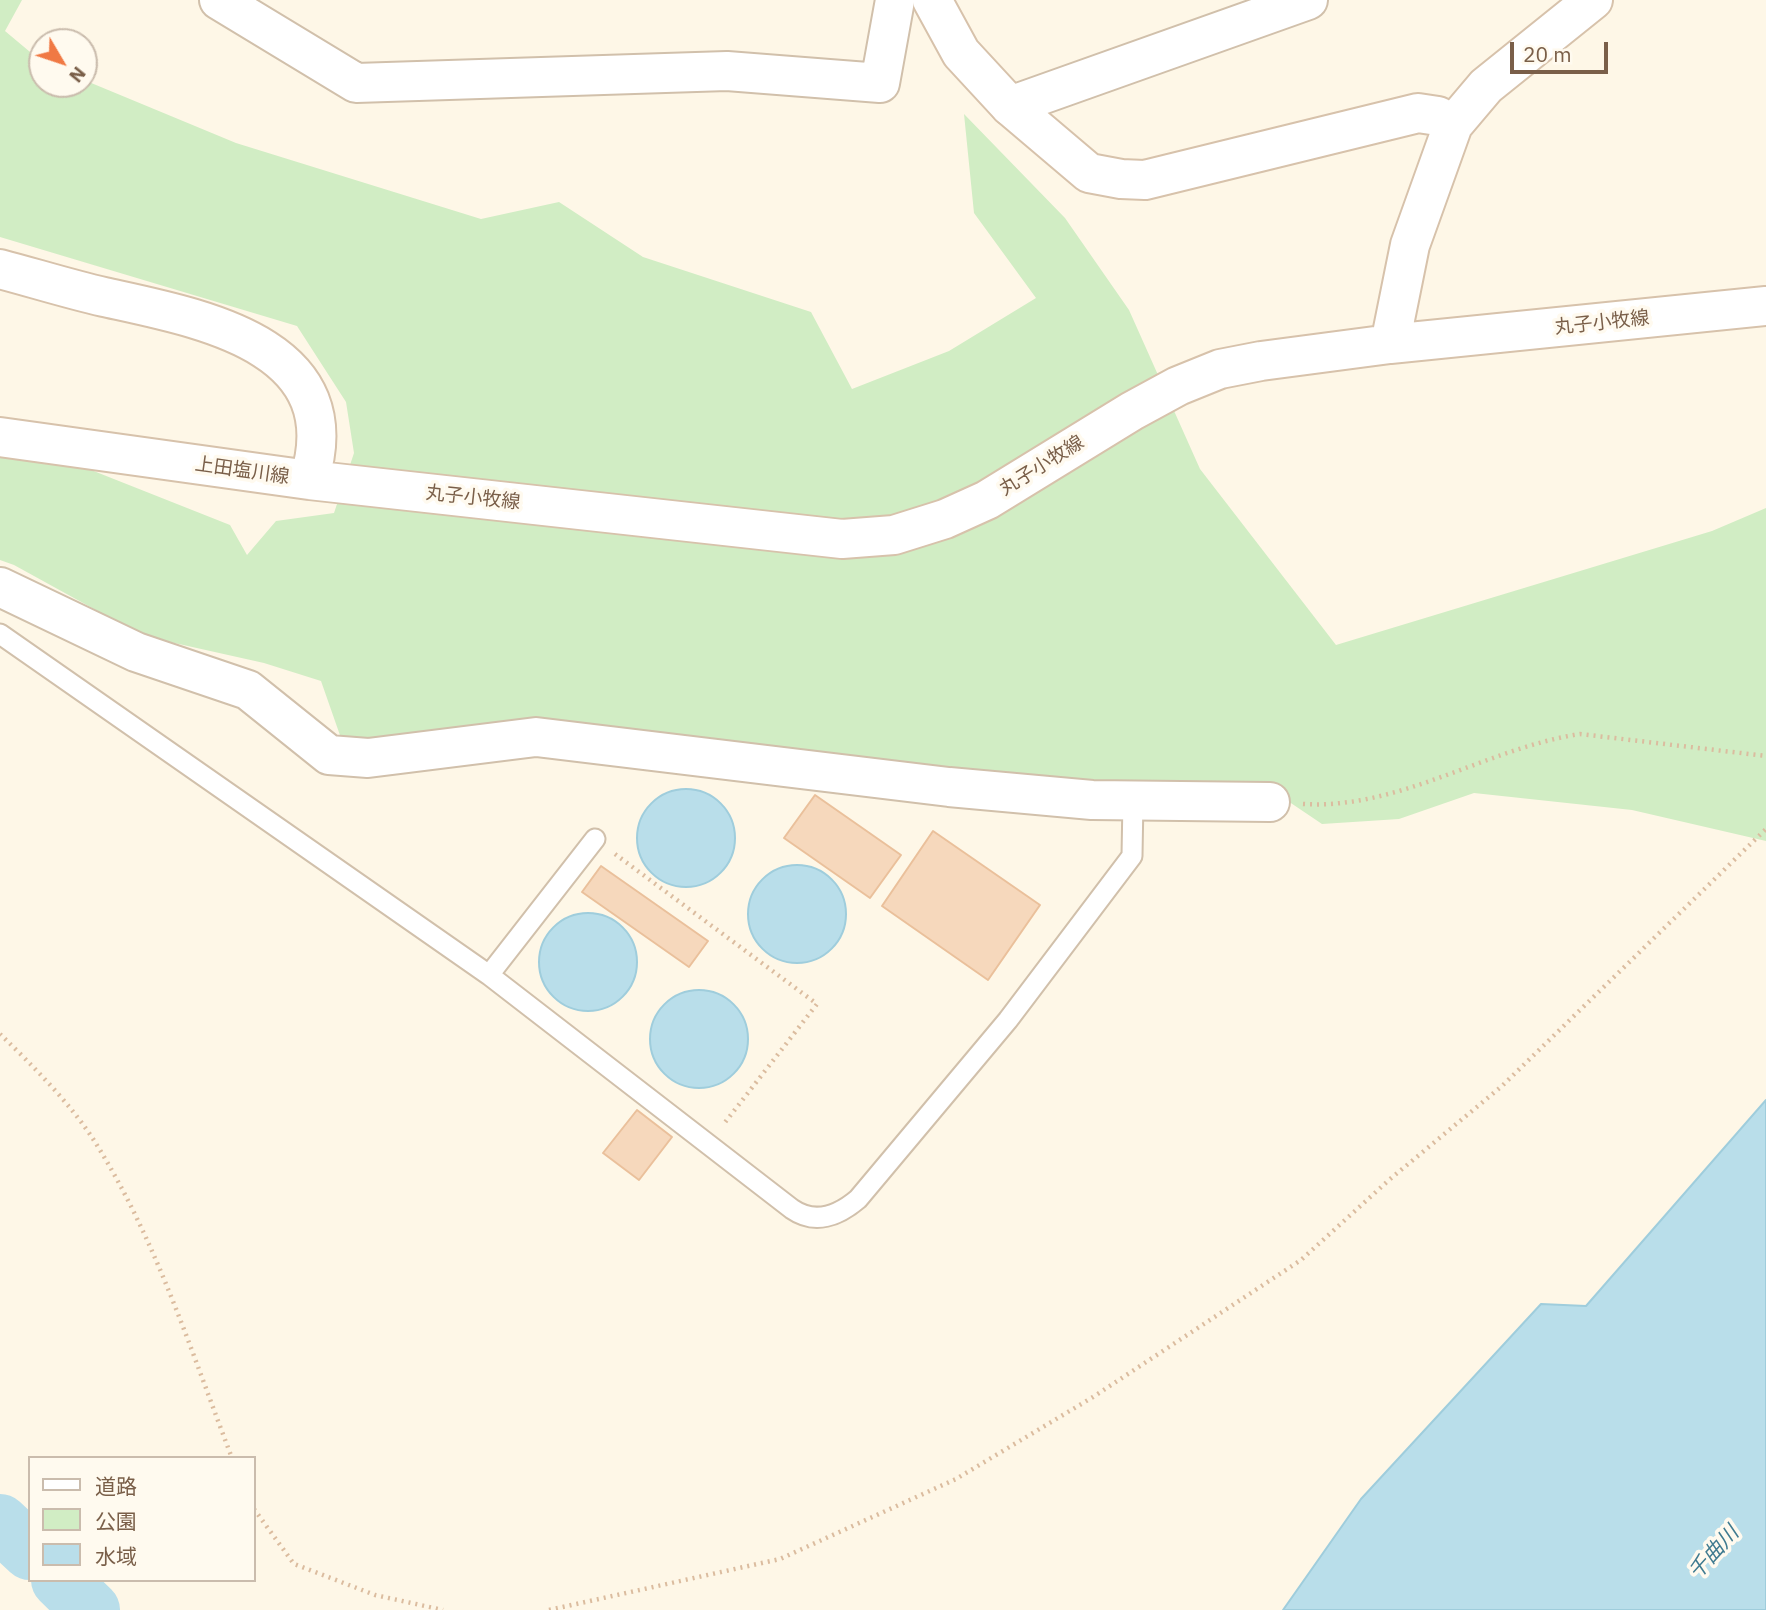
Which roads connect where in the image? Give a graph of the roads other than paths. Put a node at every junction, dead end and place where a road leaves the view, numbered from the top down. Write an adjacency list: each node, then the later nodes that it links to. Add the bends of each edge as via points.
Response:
1 (219, 0): 2 (street, via 356,83 727,71 880,83)
2 (895, 0)
3 (932, 0): 6 (street, via 961,53)
4 (1308, 0): 6 (street)
5 (1593, 0): 7 (street, via 1486,86)
6 (1010, 106): 7 (street, via 1088,173 1121,179 1145,180 1418,113 1438,116)
7 (1453, 125): 10 (street, via 1410,245)
8 (0, 269): 12 (street, 上田塩川線, via 191,316 266,348 286,366 310,401 316,420 317,456)
9 (1766, 306): 10 (street, 丸子小牧線)
10 (1390, 344): 12 (street, 丸子小牧線, via 1220,369 1132,411 987,500 894,535 842,539)
11 (0, 437): 12 (street, 上田塩川線)
12 (309, 480)
13 (0, 587): 15 (street, via 136,652 248,690 328,755 368,758 536,737 949,787)
14 (0, 634): 18 (lane)
15 (1133, 800): 16 (street); 18 (lane, via 1132,856 1008,1020 858,1199 828,1217 803,1216)
16 (1270, 802)
17 (595, 839): 18 (lane)
18 (489, 975)

